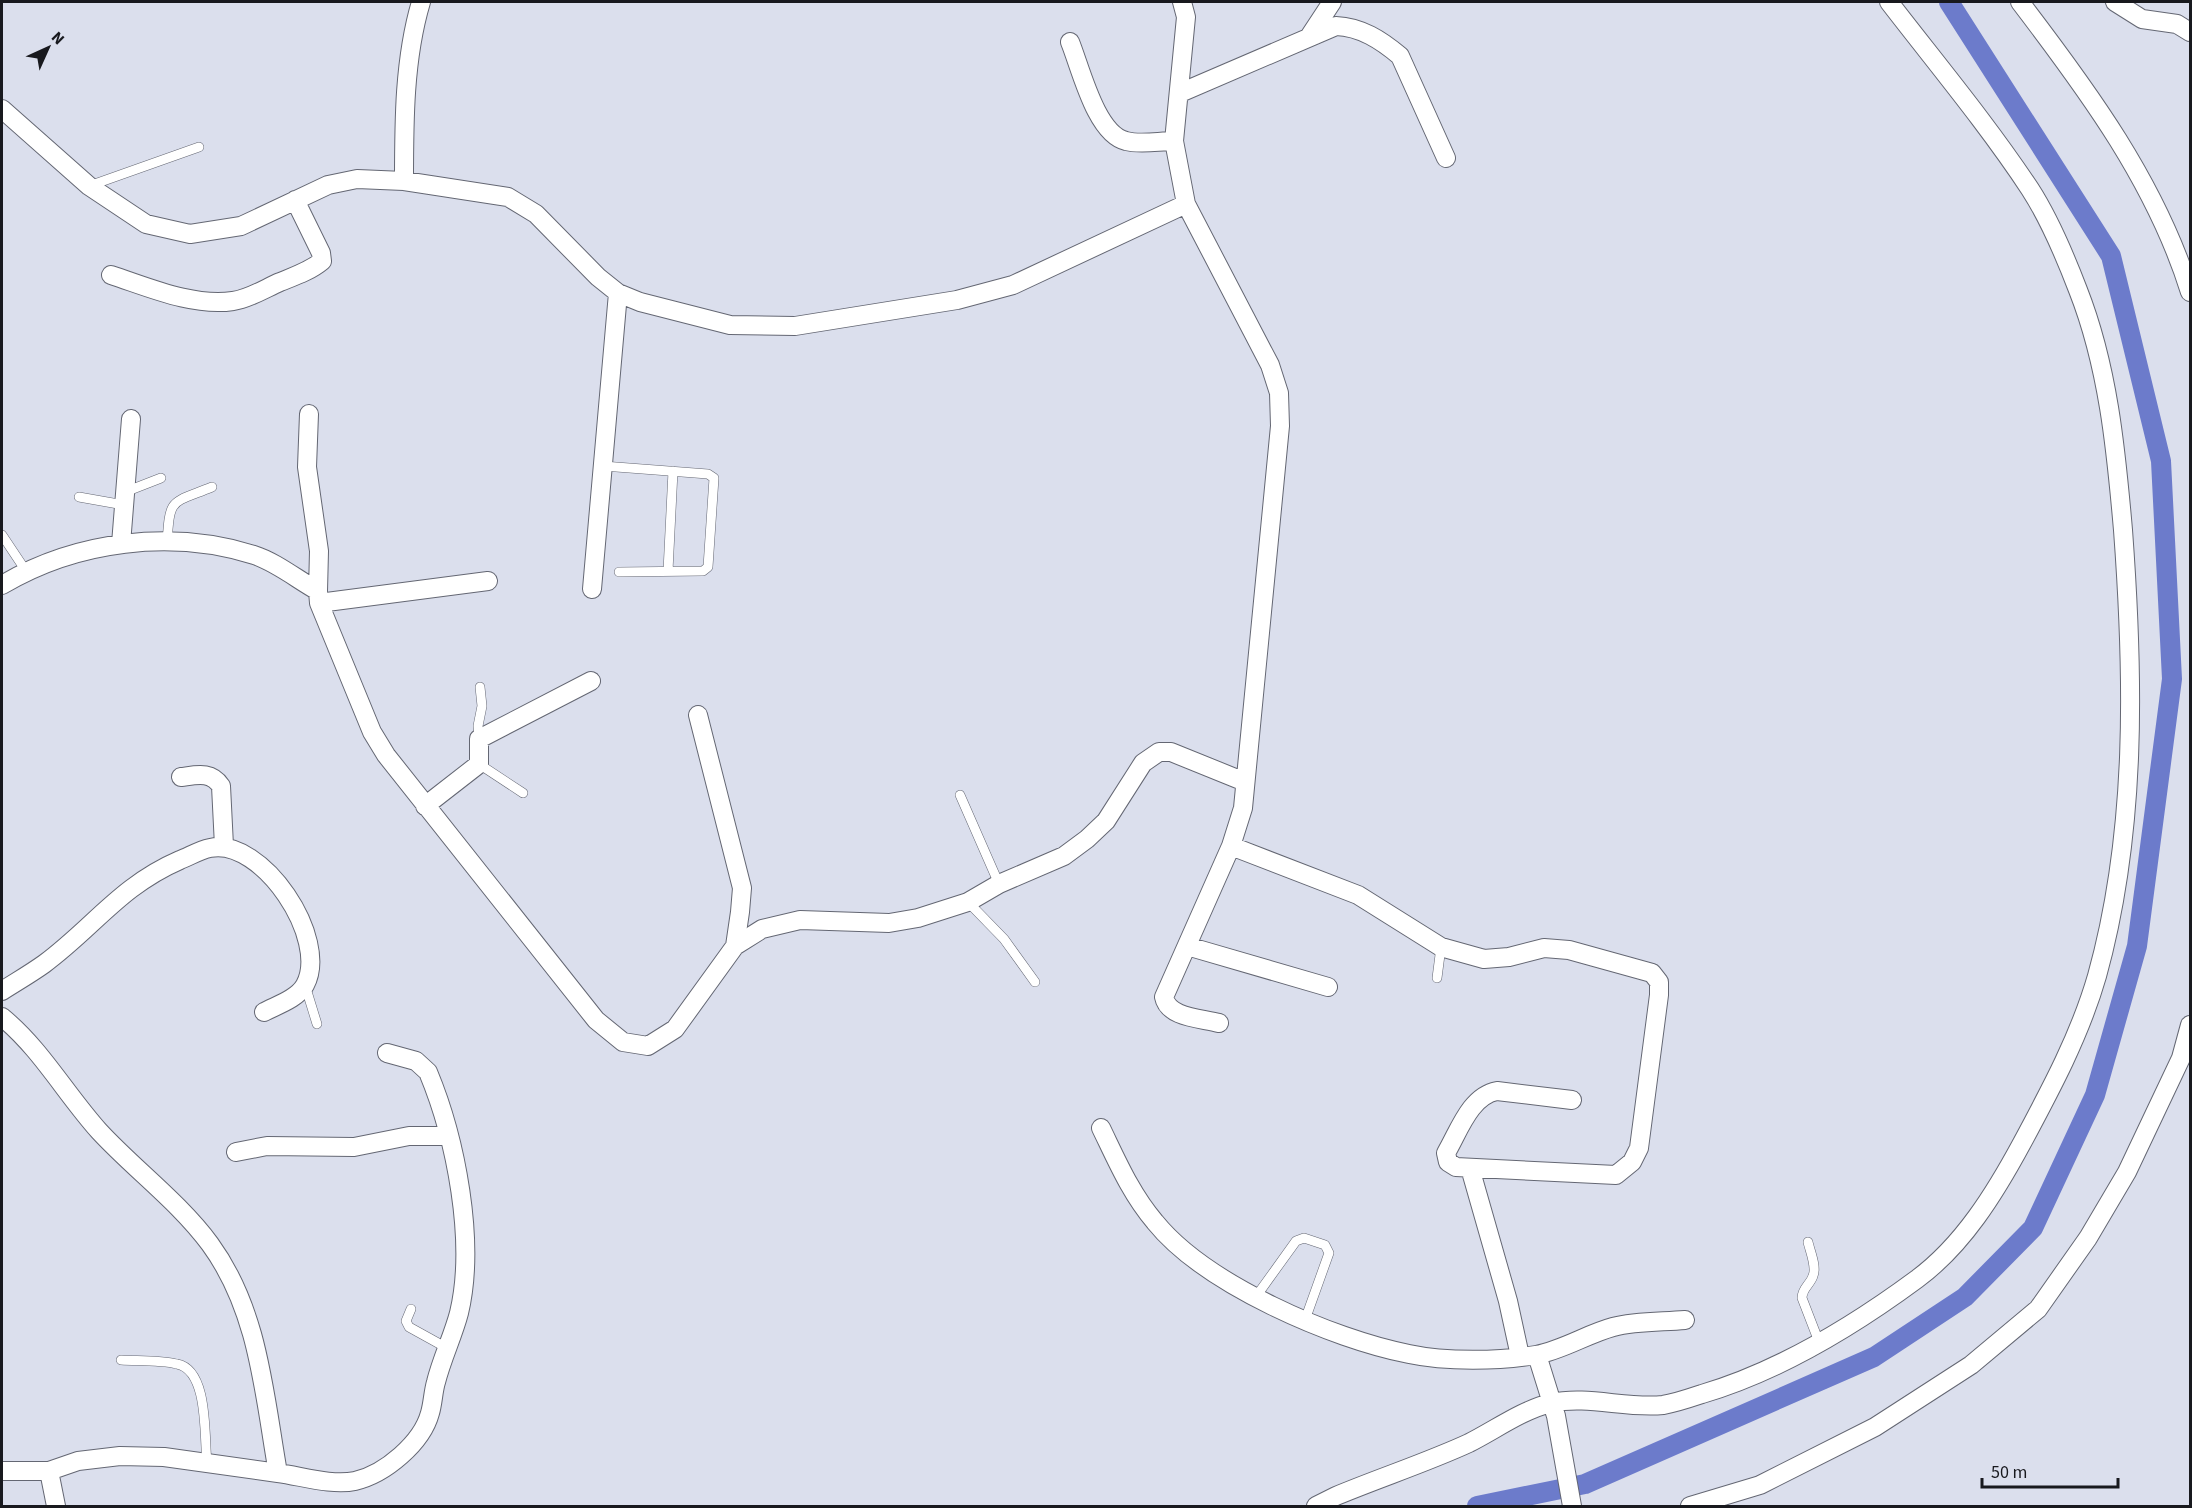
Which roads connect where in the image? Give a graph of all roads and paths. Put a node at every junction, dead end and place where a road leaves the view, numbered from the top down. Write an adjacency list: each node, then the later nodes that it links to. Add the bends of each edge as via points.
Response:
1 (421, 2): 15 (street, via 409,67)
2 (1182, 2): 10 (street, via 1186,17)
3 (1332, 2): 8 (street)
4 (1889, 2): 78 (street, via 2032,192 2058,241 2098,348 2118,476 2127,588 2130,734 2126,824 2097,977 2074,1040 2010,1165 1964,1236 1921,1276)
5 (2020, 2): 20 (street, via 2078,78 2139,174)
6 (2115, 2): 7 (street, via 2142,19)
7 (2186, 26)
8 (1309, 37): 10 (street); 14 (street, via 1336,26 1354,27 1400,56)
9 (1070, 42): 12 (street, via 1102,123 1112,135 1127,142)
10 (1180, 93): 12 (street)
11 (2, 109): 16 (street)
12 (1174, 141): 18 (street)
13 (199, 147): 16 (lane)
14 (1446, 158)
15 (404, 181): 17 (street, via 357,179 328,185); 21 (street, via 508,197 536,214 598,278)
16 (89, 186): 17 (street, via 146,224 190,234 241,226)
17 (295, 200): 19 (street, via 322,261 264,289 233,301 205,301)
18 (1186, 204): 21 (street, via 1014,285 957,300 795,327 730,325); 46 (street, via 1270,365 1279,393 1280,426)
19 (111, 275)
20 (2190, 292)
21 (618, 293): 24 (street)
22 (309, 414): 39 (street, via 307,467 316,518)
23 (131, 419): 29 (street)
24 (603, 466): 25 (lane); 38 (street)
25 (673, 471): 34 (lane); 34 (lane, via 714,478 708,567 703,571)
26 (161, 478): 29 (lane)
27 (212, 487): 31 (lane, via 176,502 169,510)
28 (79, 498): 29 (lane)
29 (125, 498): 32 (street)
30 (2, 535): 33 (lane)
31 (166, 543): 32 (street); 39 (street, via 204,545 256,555)
32 (121, 544): 33 (street, via 86,549)
33 (26, 570): 37 (street)
34 (668, 571): 35 (lane)
35 (619, 572)
36 (488, 581): 39 (street)
37 (2, 585)
38 (592, 589)
39 (319, 597): 49 (street, via 372,732)
40 (591, 681): 43 (street)
41 (480, 687): 43 (lane)
42 (698, 715): 54 (street, via 742,888)
43 (479, 739): 44 (street)
44 (479, 764): 47 (lane); 49 (street)
45 (181, 777): 50 (street, via 207,775 221,786)
46 (1245, 782): 51 (street, via 1243,808); 52 (street, via 1171,752 1159,752 1143,763 1106,821 1087,839 1064,856)
47 (523, 794)
48 (960, 795): 52 (lane)
49 (425, 806): 54 (street, via 596,1020 623,1042 648,1046 675,1029)
50 (224, 846): 59 (street, via 261,866 288,894 307,935 309,968); 61 (street, via 207,848 162,868 126,890 45,963)
51 (1231, 846): 55 (street); 56 (street, via 1358,895)
52 (999, 884): 53 (street)
53 (968, 902): 54 (street, via 889,923 800,920 762,929); 58 (lane, via 1004,939)
54 (735, 946)
55 (1188, 946): 60 (street); 64 (street, via 1164,997 1166,1005 1173,1011)
56 (1441, 947): 57 (lane); 72 (street, via 1484,959 1544,948 1569,950 1652,973 1659,982 1640,1148 1632,1162 1616,1175)
57 (1437, 978)
58 (1035, 982)
59 (305, 985): 62 (street, via 293,998); 65 (lane)
60 (1328, 987)
61 (2, 991)
62 (264, 1012)
63 (2, 1017): 86 (street, via 43,1058 100,1132 210,1244 237,1288 254,1334)
64 (1220, 1023)
65 (317, 1024)
66 (2190, 1025): 90 (street, via 2177,1068 2127,1172 2038,1310 1971,1365 1875,1427 1760,1485)
67 (387, 1053): 70 (street, via 416,1061 428,1072)
68 (1572, 1100): 72 (street, via 1486,1093 1477,1100 1446,1153 1448,1162 1456,1167)
69 (1101, 1128): 74 (street, via 1129,1186 1156,1224 1196,1259)
70 (448, 1136): 71 (street, via 410,1136 354,1147 267,1146); 79 (street, via 462,1200 464,1286)
71 (236, 1152)
72 (1470, 1168): 80 (street)
73 (1808, 1242): 78 (lane, via 1814,1270 1802,1298)
74 (1255, 1298): 76 (street); 76 (lane, via 1296,1240 1304,1238 1325,1245 1329,1253)
75 (411, 1309): 79 (lane, via 406,1321 409,1327)
76 (1305, 1320): 80 (street, via 1410,1354 1468,1359)
77 (1685, 1320): 80 (street, via 1612,1328)
78 (1819, 1342): 82 (street, via 1755,1377 1666,1405 1592,1401)
79 (447, 1348): 86 (street, via 430,1415 420,1434 381,1469 354,1481)
80 (1528, 1355): 82 (street)
81 (122, 1360): 83 (lane, via 178,1364 190,1370 199,1382)
82 (1554, 1410): 88 (street, via 1523,1414 1465,1445); 89 (street)
83 (207, 1463): 85 (street, via 120,1456 78,1461); 86 (street)
84 (2, 1471): 85 (street)
85 (49, 1471): 87 (street)
86 (278, 1473)
87 (56, 1506)
88 (1316, 1506)
89 (1572, 1506)
90 (1690, 1506)

